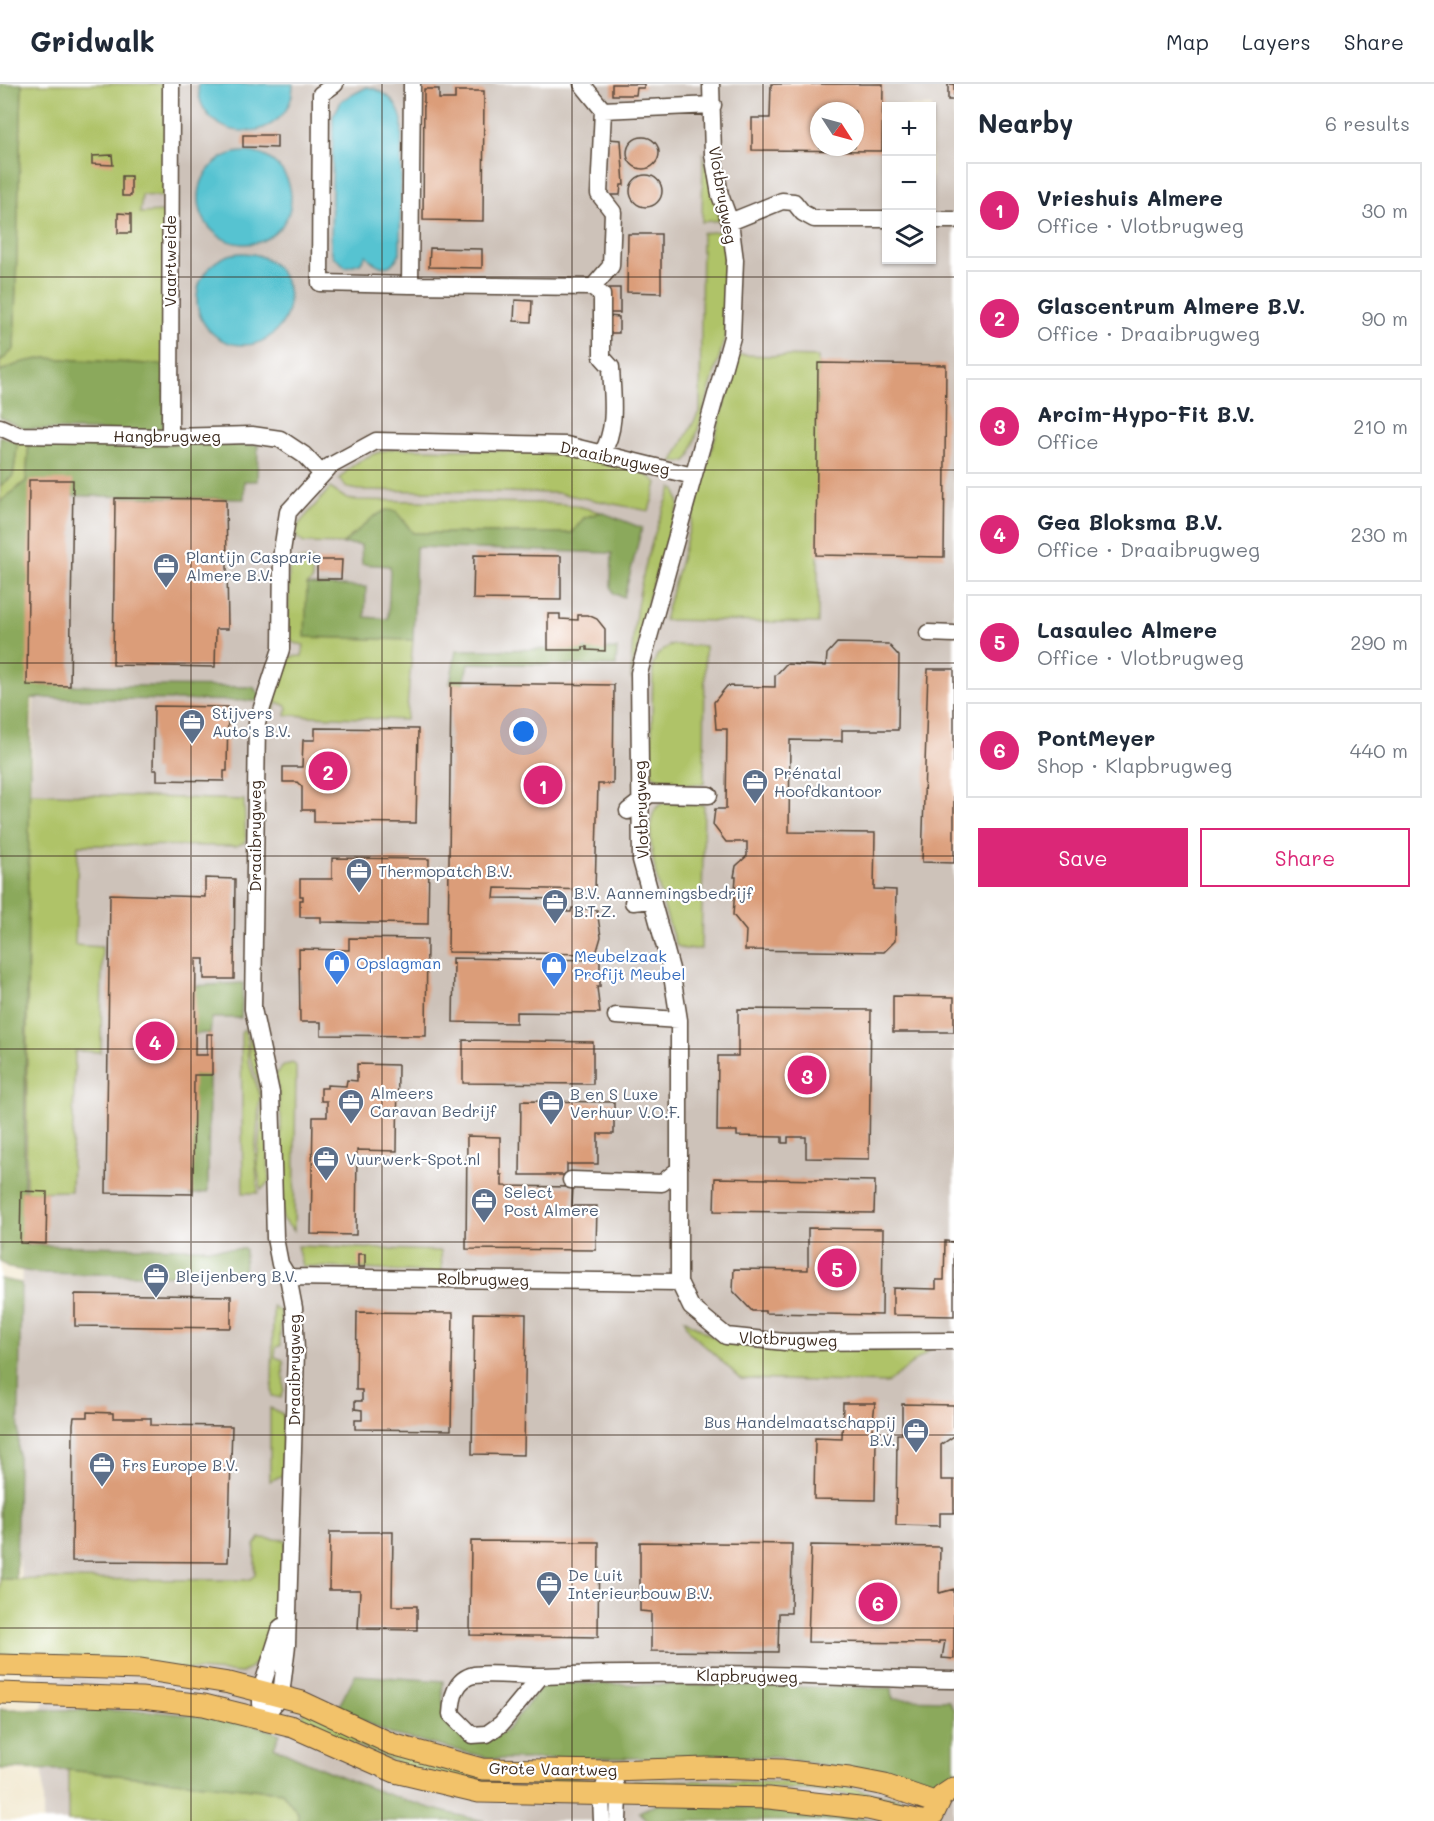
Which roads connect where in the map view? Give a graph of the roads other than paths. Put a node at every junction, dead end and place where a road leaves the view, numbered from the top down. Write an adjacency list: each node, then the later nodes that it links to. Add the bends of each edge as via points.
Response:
1 (171, 84): 15 (street, Vaartweide)
2 (335, 84): 12 (street, via 321,94 320,283)
3 (412, 84): 12 (street)
4 (582, 84): 7 (street)
5 (711, 84): 6 (street, Vlotbrugweg)
6 (713, 105): 7 (street); 11 (street, Vlotbrugweg, via 713,154 720,195)
7 (603, 110): 13 (street, via 598,194 613,212 611,266)
8 (882, 219): 11 (street, via 814,219 794,202 782,201)
9 (936, 220): 10 (street)
10 (954, 220)
11 (730, 222): 18 (street, Vlotbrugweg, via 735,260 732,337)
12 (410, 285): 13 (street)
13 (593, 286): 16 (street, via 602,295 602,357 611,367 610,440)
14 (0, 427): 15 (street, Hangbrugweg, via 18,435)
15 (170, 437): 17 (street, Hangbrugweg, via 252,435 280,440 304,455)
16 (602, 453): 17 (street, Draaibrugweg, via 566,445 376,441 355,450); 18 (street, Draaibrugweg)
17 (322, 474): 29 (street, Draaibrugweg, via 288,512 282,551 281,649 257,723 253,1009 271,1093 275,1238 280,1264)
18 (693, 476): 22 (street, Vlotbrugweg, via 639,673)
19 (928, 633): 20 (street)
20 (954, 634)
21 (709, 795): 22 (street, via 650,794)
22 (633, 807): 23 (street, Vlotbrugweg)
23 (652, 900): 24 (street); 26 (street, Vlotbrugweg, via 671,969)
24 (633, 903)
25 (616, 1016): 26 (street)
26 (679, 1020): 27 (street, Vlotbrugweg, via 672,1090)
27 (678, 1170): 28 (street, via 662,1183); 30 (street, Vlotbrugweg)
28 (571, 1180)
29 (288, 1277): 30 (street, Rolbrugweg); 36 (street, Draaibrugweg, via 296,1351 290,1594)
30 (678, 1282): 31 (street, Vlotbrugweg, via 692,1307 726,1336 785,1342)
31 (954, 1341)
32 (0, 1665): 36 (main road, Grote Vaartweg, via 141,1669)
33 (540, 1677): 33 (street, Klapbrugweg, via 501,1724 487,1734 472,1735 451,1714 452,1695 461,1681 474,1675); 34 (street, Klapbrugweg, via 603,1672)
34 (954, 1680)
35 (0, 1692): 37 (main road, Grote Vaartweg, via 178,1701)
36 (271, 1693): 37 (street); 38 (main road, Grote Vaartweg, via 317,1708 392,1744 482,1769)
37 (262, 1720): 40 (main road, Grote Vaartweg, via 293,1727 395,1772 479,1792)
38 (610, 1771): 40 (street); 41 (main road, Grote Vaartweg, via 707,1768 820,1774 885,1785)
39 (954, 1788): 41 (main road)
40 (610, 1795): 42 (street); 43 (street); 44 (main road, Grote Vaartweg, via 769,1798 868,1809)
41 (935, 1812)
42 (602, 1821)
43 (618, 1821)
44 (921, 1821)

